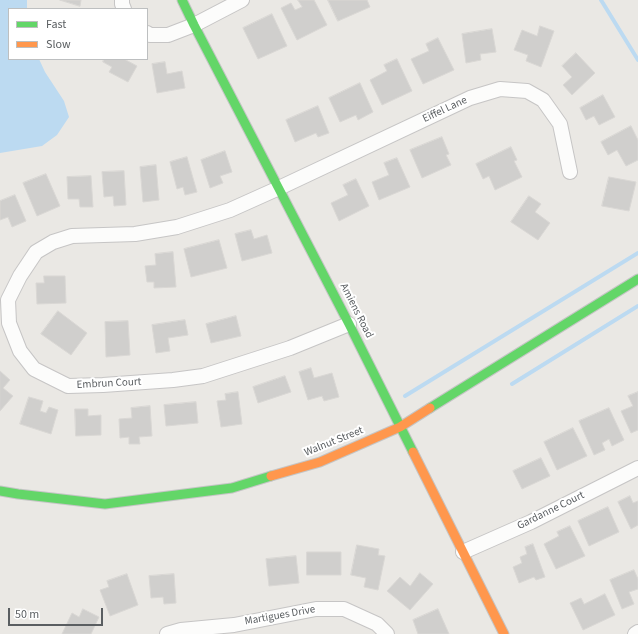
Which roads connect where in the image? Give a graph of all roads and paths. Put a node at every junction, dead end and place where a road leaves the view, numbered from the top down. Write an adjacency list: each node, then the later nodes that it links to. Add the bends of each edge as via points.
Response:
1 (182, 0): 3 (street, Amiens Road)
2 (242, 0): 3 (street)
3 (194, 25): 4 (street, via 168,35); 6 (street, Amiens Road)
4 (148, 34)
5 (570, 172): 6 (street, Eiffel Lane, via 560,124 544,100 527,91 500,89 470,98)
6 (279, 188): 8 (street, Amiens Road); 8 (street, Embrun Court, via 230,210 177,227 135,234 72,236 53,242 36,252 8,300 9,323 20,351 34,369 68,386 172,380 203,376 290,348)
7 (638, 279): 9 (street, Walnut Street)
8 (349, 324): 9 (street, Amiens Road)
9 (400, 427): 11 (street, Walnut Street, via 320,462 232,488 105,504); 12 (street, Amiens Road)
10 (638, 468): 12 (street, Gardanne Court, via 531,522)
11 (0, 491)
12 (463, 552): 17 (street, Amiens Road)
13 (235, 629): 15 (street, Martigues Drive, via 181,630); 16 (street, Martigues Drive, via 316,609 344,608 377,624)
14 (638, 632): 18 (street)
15 (167, 634)
16 (387, 634)
17 (504, 634)
18 (635, 634)

